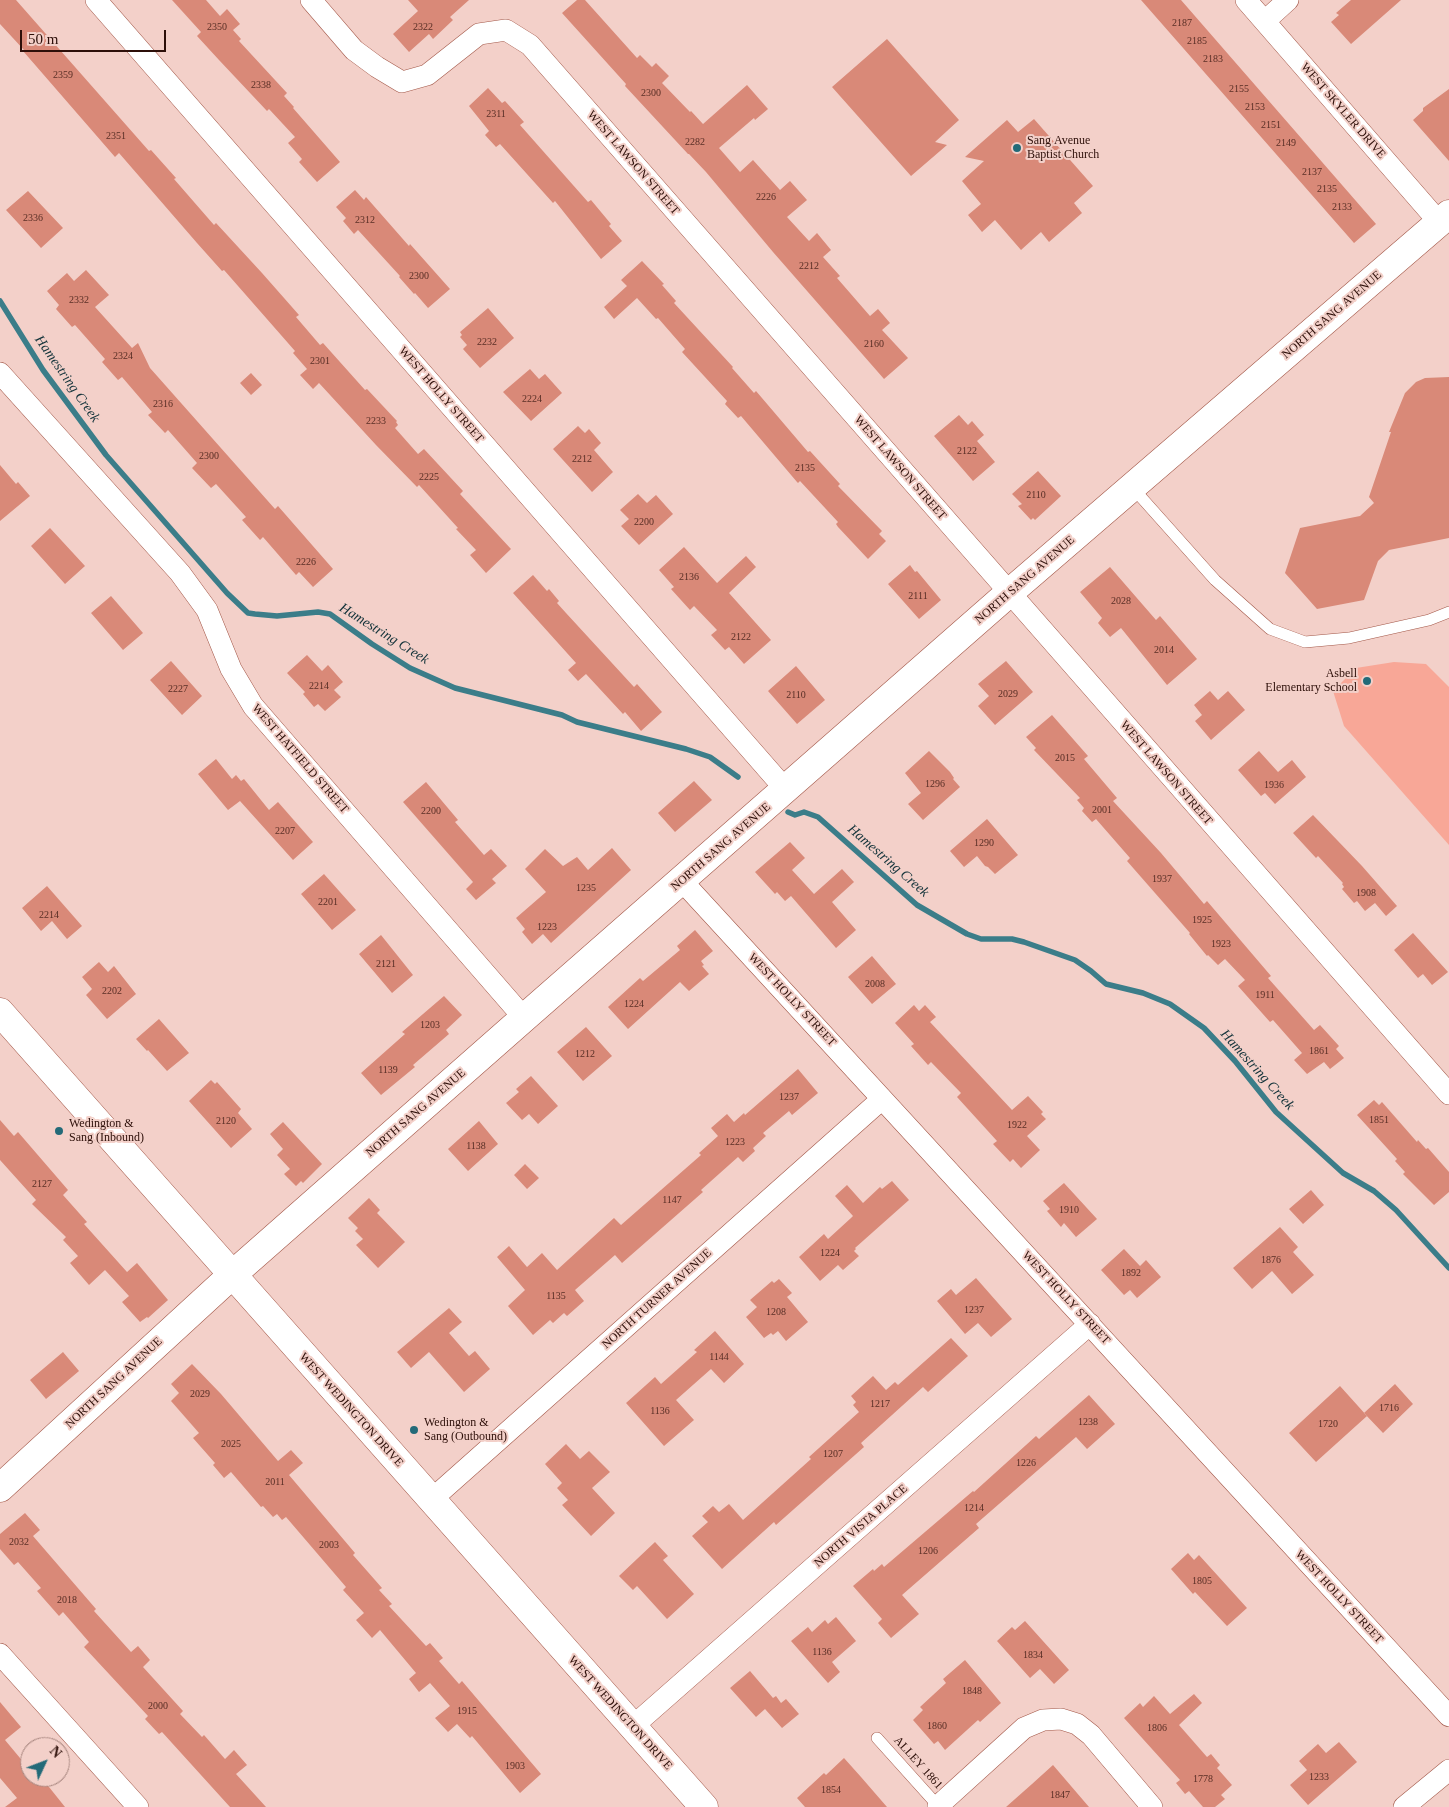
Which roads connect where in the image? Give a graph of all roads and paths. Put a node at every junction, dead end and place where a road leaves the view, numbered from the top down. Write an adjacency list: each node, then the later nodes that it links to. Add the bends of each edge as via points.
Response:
1 (96, 0): 11 (street, WEST HOLLY STREET)
2 (311, 0): 9 (street, WEST LAWSON STREET, via 354,50 402,82 427,75 479,34 506,30 530,45)
3 (1246, 0): 5 (street, WEST SKYLER DRIVE)
4 (1288, 0): 5 (street)
5 (1265, 21): 6 (street, WEST SKYLER DRIVE)
6 (1444, 218): 8 (street, NORTH SANG AVENUE)
7 (0, 373): 14 (street, WEST HATFIELD STREET, via 180,573 207,610 232,669 253,706)
8 (1132, 487): 9 (street, NORTH SANG AVENUE); 10 (lane, via 1216,580 1270,629 1306,642 1340,639 1428,620)
9 (1009, 594): 11 (street, NORTH SANG AVENUE); 15 (street, WEST LAWSON STREET)
10 (1449, 612)
11 (786, 790): 12 (street, NORTH SANG AVENUE)
12 (682, 881): 14 (street, NORTH SANG AVENUE); 16 (street, WEST HOLLY STREET)
13 (0, 1012): 17 (street, WEST WEDINGTON DRIVE)
14 (524, 1018): 17 (street, NORTH SANG AVENUE)
15 (1449, 1094)
16 (882, 1099): 18 (street, WEST HOLLY STREET); 20 (street, NORTH TURNER AVENUE)
17 (232, 1275): 19 (street, NORTH SANG AVENUE); 20 (street, WEST WEDINGTON DRIVE)
18 (1090, 1324): 22 (street, WEST HOLLY STREET); 23 (street, NORTH VISTA PLACE)
19 (0, 1488)
20 (431, 1500): 23 (street, WEST WEDINGTON DRIVE)
21 (0, 1654): 27 (street)
22 (1449, 1716)
23 (632, 1727): 28 (street, WEST WEDINGTON DRIVE)
24 (877, 1738): 26 (lane, ALLEY 1861)
25 (1449, 1770): 30 (street)
26 (939, 1806): 29 (street, via 1024,1728 1042,1720 1061,1719 1077,1724 1091,1735)
27 (138, 1807)
28 (704, 1807)
29 (1152, 1807)
30 (1404, 1807)

